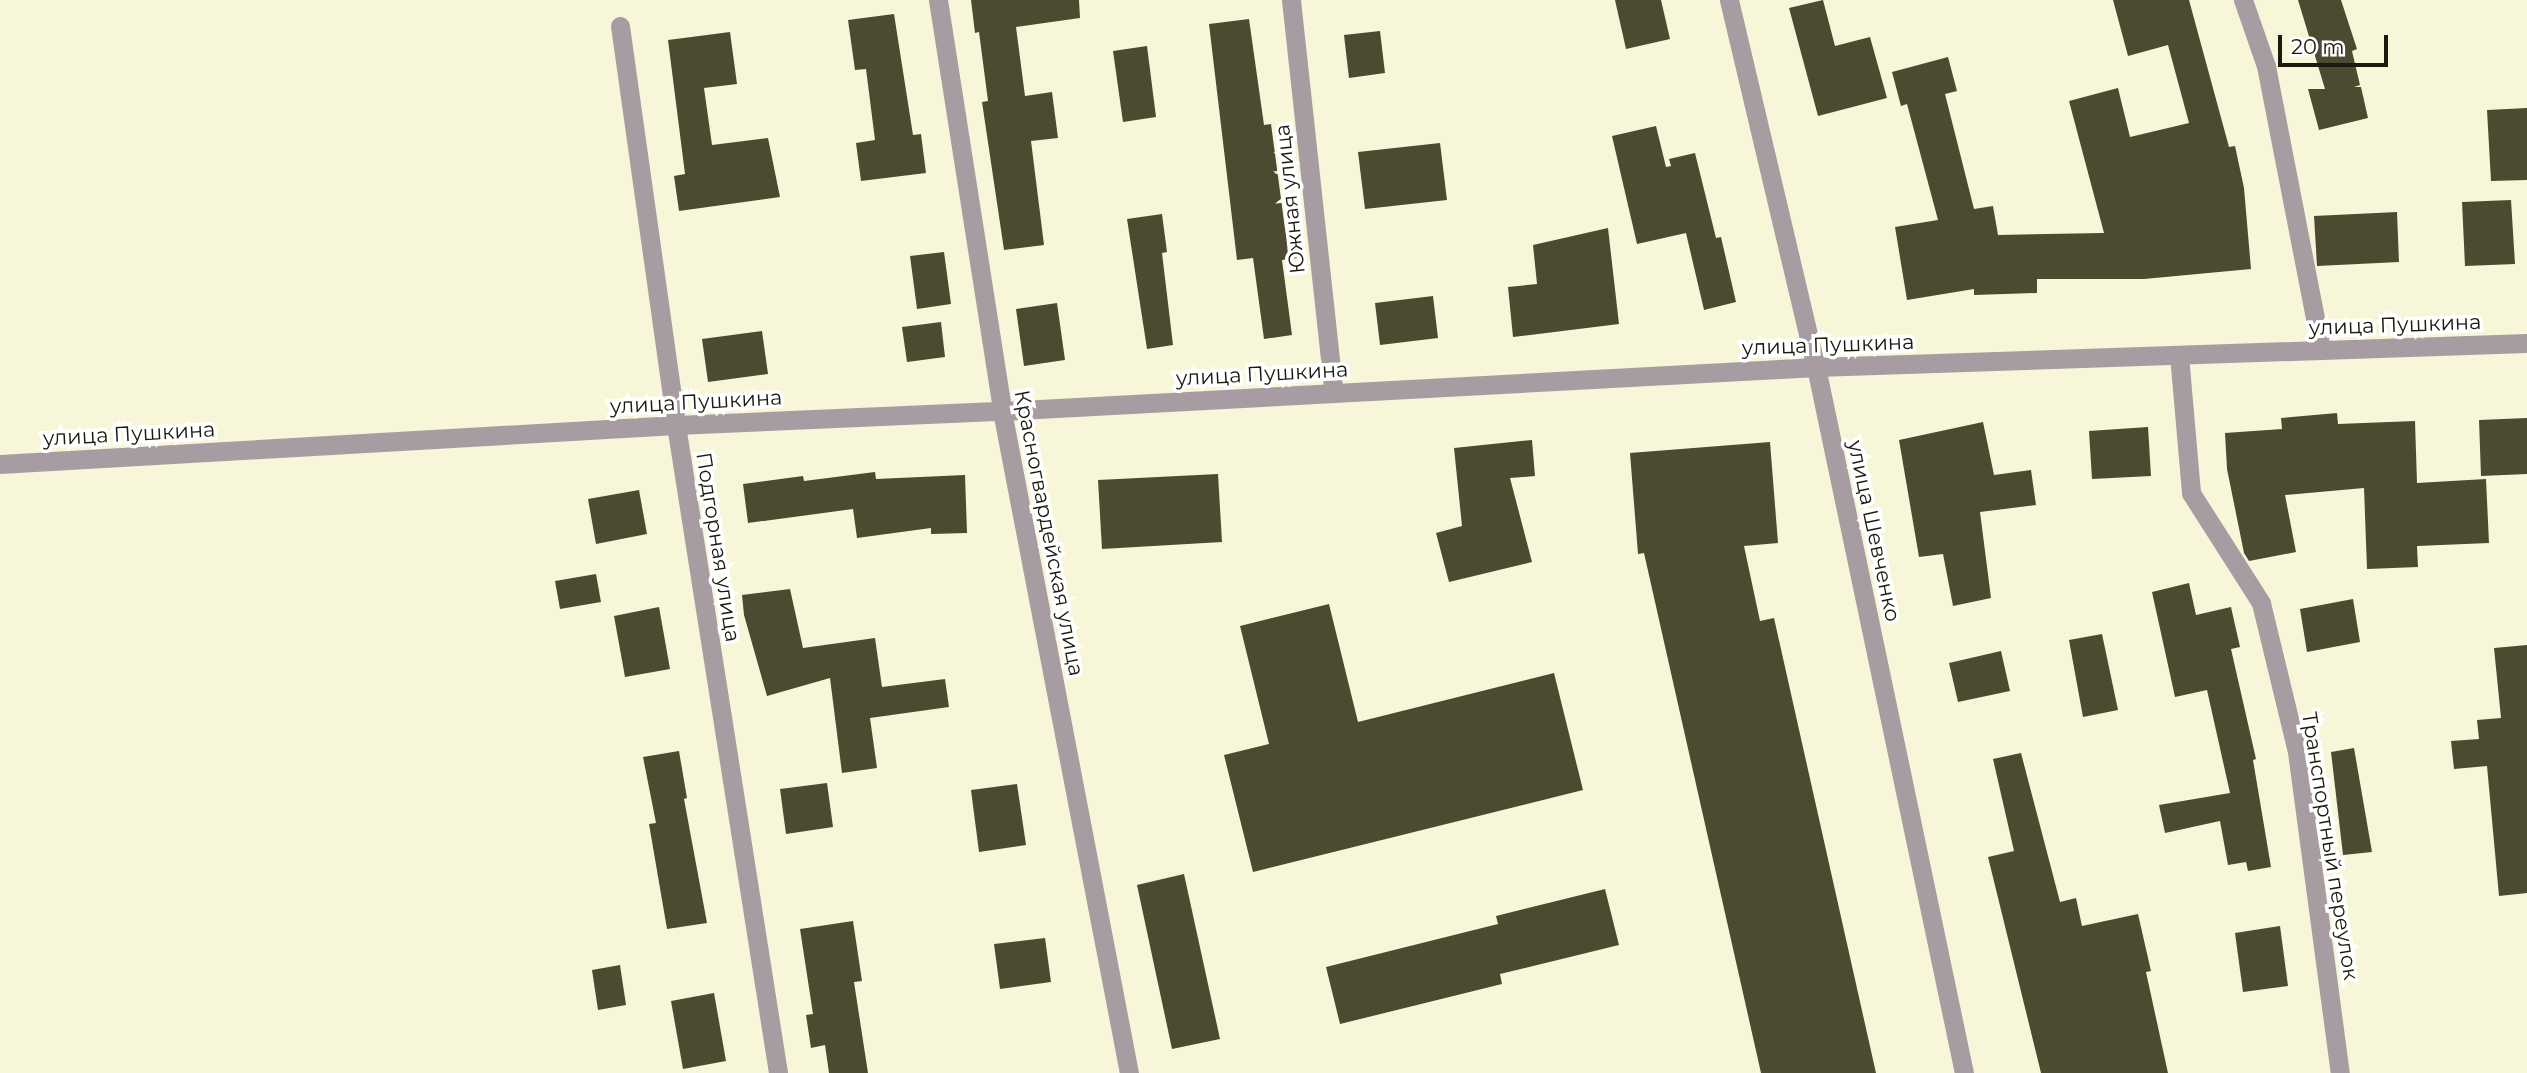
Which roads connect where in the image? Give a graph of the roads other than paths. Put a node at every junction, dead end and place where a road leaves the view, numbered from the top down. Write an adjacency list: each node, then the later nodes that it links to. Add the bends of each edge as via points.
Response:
1 (938, 0): 11 (street, Красногвардейская улица)
2 (1291, 0): 10 (street, Южная улица)
3 (1729, 0): 9 (street, улица Шевченко)
4 (2243, 0): 7 (street, via 2266,66)
5 (620, 26): 12 (street, Подгорная улица)
6 (2527, 343): 7 (street, улица Пушкина)
7 (2321, 350): 8 (street, улица Пушкина)
8 (2179, 355): 9 (street, улица Пушкина); 17 (street, Транспортный переулок, via 2192,493 2261,603 2297,751)
9 (1816, 367): 10 (street, улица Пушкина); 16 (street, улица Шевченко)
10 (1334, 393): 11 (street, улица Пушкина)
11 (1002, 411): 12 (street, улица Пушкина); 15 (street, Красногвардейская улица)
12 (676, 425): 13 (street, улица Пушкина); 14 (street, Подгорная улица)
13 (0, 464)
14 (778, 1073)
15 (1129, 1073)
16 (1964, 1073)
17 (2340, 1073)

